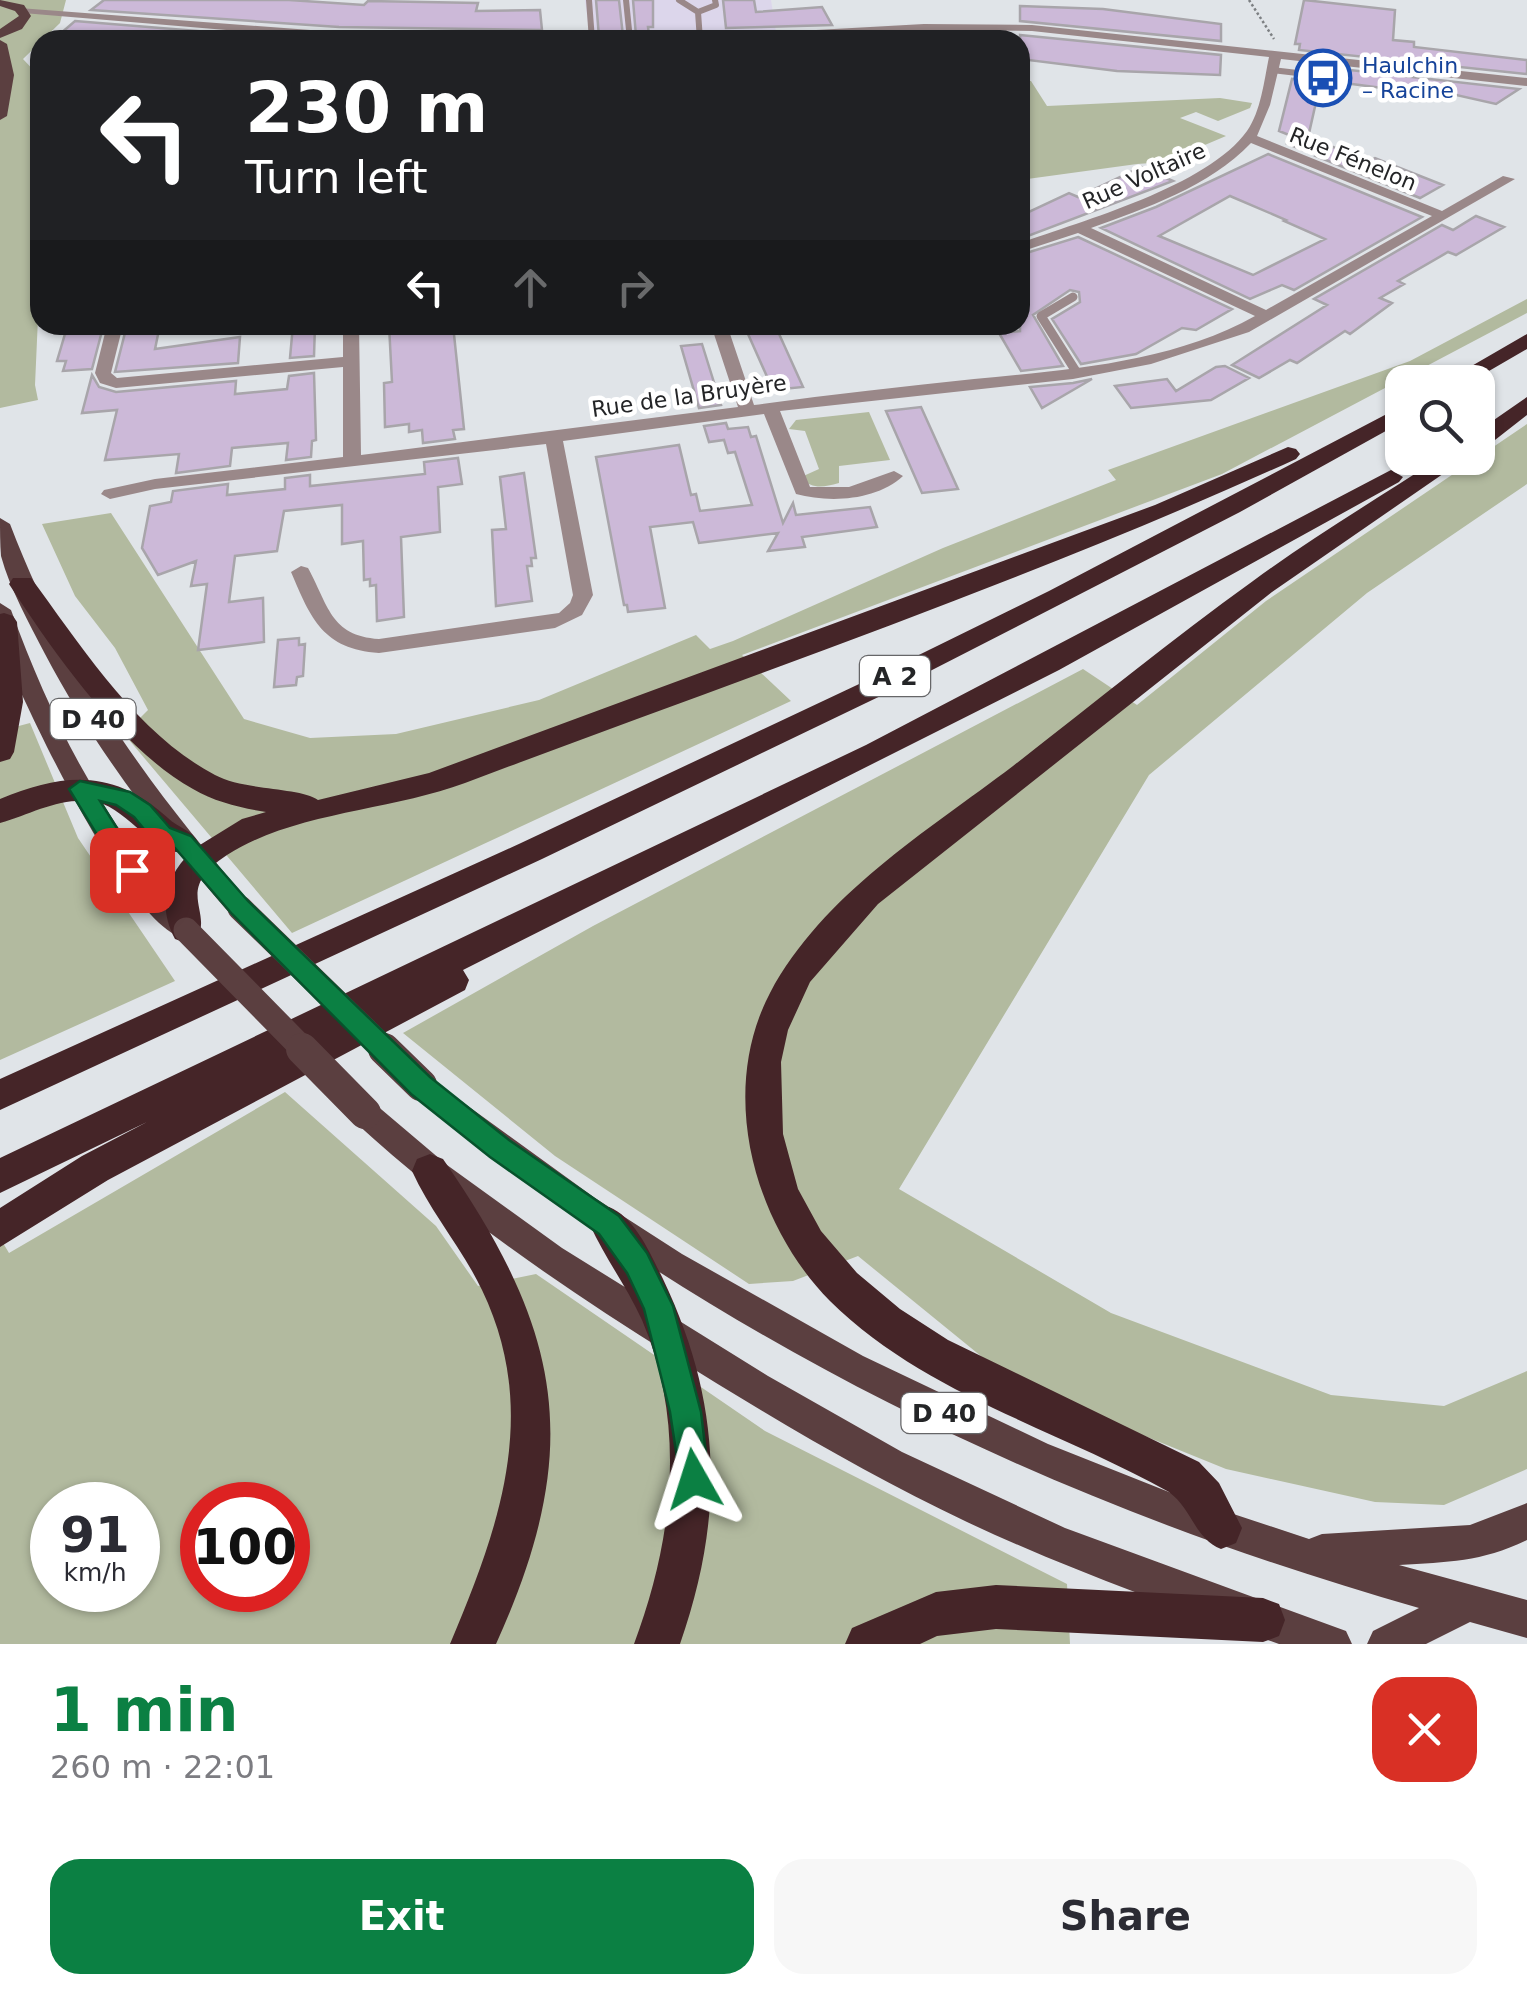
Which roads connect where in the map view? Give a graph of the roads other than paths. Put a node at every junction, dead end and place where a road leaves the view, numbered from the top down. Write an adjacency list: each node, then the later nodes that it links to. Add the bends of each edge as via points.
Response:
1 (589, 0): 11 (lane)
2 (626, 0): 12 (lane)
3 (680, 0): 7 (lane)
4 (715, 0): 7 (lane)
5 (0, 2): 6 (main road)
6 (19, 5): 8 (street); 16 (main road, via 24,18)
7 (698, 12): 13 (lane)
8 (74, 15): 9 (street); 10 (street)
9 (32, 30)
10 (242, 30)
11 (591, 30)
12 (629, 30)
13 (701, 30)
14 (863, 30): 17 (street, via 994,27)
15 (30, 31): 16 (street)
16 (4, 40): 21 (main road)
17 (1276, 53): 18 (street); 19 (street, Rue Voltaire)
18 (1320, 58): 19 (lane, via 1325,68 1313,73); 20 (street)
19 (1272, 70): 22 (street, Rue Voltaire)
20 (1527, 82)
21 (0, 116)
22 (1248, 138): 24 (street, Rue Fénelon); 25 (street, Rue Voltaire, via 1208,171)
23 (1508, 179): 24 (street, Rue de la Bruyère)
24 (1443, 216): 28 (street, Rue de la Bruyère)
25 (1077, 228): 26 (street, Rue Voltaire); 28 (street)
26 (1030, 244)
27 (1073, 297): 36 (lane, via 1041,316)
28 (1267, 316): 36 (street, Rue de la Bruyère, via 1187,350)
29 (113, 335): 33 (street, via 104,376 124,384)
30 (351, 335): 33 (street)
31 (722, 335): 41 (street)
32 (1518, 346): 34 (highway); 35 (highway)
33 (351, 360): 46 (street)
34 (1473, 365)
35 (1485, 365)
36 (1078, 373): 40 (street, Rue de la Bruyère)
37 (1527, 395): 42 (highway)
38 (1527, 404): 44 (highway)
39 (1385, 405): 57 (highway, via 1164,510 434,783)
40 (770, 408): 41 (street, Rue de la Bruyère); 49 (street, via 802,490 860,490)
41 (747, 410): 45 (street, Rue de la Bruyère)
42 (1495, 415)
43 (1385, 422): 62 (highway, A 2, via 917,666)
44 (1495, 429)
45 (554, 438): 46 (street, Rue de la Bruyère); 52 (street, via 583,595 566,617 356,645 321,619)
46 (352, 462): 50 (street, Rue de la Bruyère)
47 (1393, 475): 60 (highway, A 2, via 1109,632)
48 (1429, 475): 69 (highway, via 1263,586 867,895 794,976 776,1012 764,1065 763,1122 780,1190 803,1237 852,1298 930,1354 1192,1483)
49 (894, 476)
50 (110, 494)
51 (0, 524): 53 (main road, D 40)
52 (301, 572)
53 (22, 584): 57 (highway, via 96,682 185,770 266,802); 59 (main road, D 40, via 81,700)
54 (2, 616): 55 (highway, via 9,702); 56 (main road, D 40)
55 (0, 752)
56 (80, 789): 58 (highway); 59 (highway, via 122,798); 61 (main road, D 40, via 142,884)
57 (344, 804): 59 (highway, via 253,827)
58 (0, 812)
59 (191, 852): 61 (highway, via 179,896); 65 (main road, D 40, bridge, via 421,1086)
60 (653, 862): 64 (highway, A 2); 66 (highway, via 478,966 94,1168)
61 (186, 930): 63 (main road, D 40, bridge)
62 (0, 1095)
63 (430, 1171): 67 (main road, D 40); 74 (highway, via 510,1309 530,1406 515,1538)
64 (0, 1176)
65 (609, 1225): 67 (highway, via 647,1280); 69 (main road, D 40, via 778,1326 994,1438)
66 (0, 1230)
67 (668, 1334): 73 (main road, D 40, via 977,1508); 75 (highway, via 694,1479 680,1581)
68 (1527, 1522): 70 (main road, D 40, via 1470,1543)
69 (1221, 1528): 70 (main road, D 40)
70 (1302, 1554): 71 (main road, D 40)
71 (1468, 1603): 72 (main road, D 40); 78 (main road)
72 (1527, 1619)
73 (1263, 1620): 76 (highway, via 996,1607 936,1614); 77 (main road, D 40)
74 (473, 1644)
75 (657, 1644)
76 (868, 1644)
77 (1332, 1644)
78 (1386, 1644)

